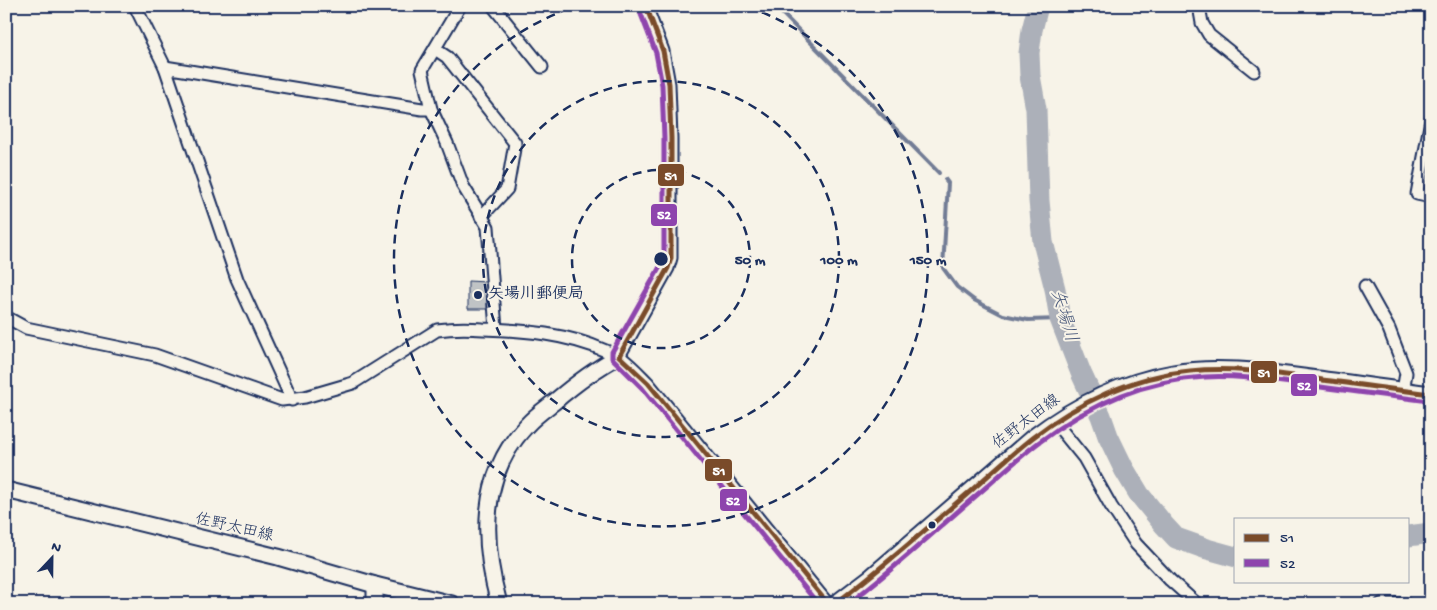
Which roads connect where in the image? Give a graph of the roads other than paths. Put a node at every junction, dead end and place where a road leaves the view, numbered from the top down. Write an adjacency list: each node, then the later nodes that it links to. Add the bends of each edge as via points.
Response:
1 (135, 6): 7 (street)
2 (460, 6): 6 (street)
3 (493, 6): 8 (street)
4 (646, 6): 17 (street, via 662,51 669,84 671,258)
5 (1199, 6): 9 (street, via 1202,23 1209,34)
6 (435, 49): 10 (street, via 422,70); 13 (street, via 447,57 515,144 507,189)
7 (165, 67): 10 (street); 20 (street, via 237,279)
8 (542, 67)
9 (1254, 72)
10 (431, 109): 13 (street, via 463,186)
11 (1431, 120): 12 (street, via 1417,194)
12 (1431, 197)
13 (481, 217): 16 (street, via 488,227)
14 (1365, 286): 18 (street, via 1389,329 1406,373)
15 (6, 317): 20 (street, via 26,328 155,355 282,400)
16 (496, 329): 17 (street, via 577,340); 20 (street, via 437,330 354,382)
17 (619, 356): 26 (main road, via 580,380 528,424 502,461 489,500 487,529); 27 (street, via 648,384)
18 (1403, 390): 19 (main road, 佐野太田線); 21 (main road, 佐野太田線, via 1273,373 1174,372 1107,393)
19 (1431, 394)
20 (292, 400)
21 (1054, 421): 28 (main road, 佐野太田線); 29 (street, via 1084,458 1136,544)
22 (6, 490): 23 (main road, 佐野太田線, via 278,557)
23 (375, 585): 24 (main road); 25 (main road, 佐野太田線)
24 (375, 604)
25 (452, 604)
26 (499, 604)
27 (828, 604)
28 (835, 604)
29 (1197, 604)
30 (1381, 604): 31 (street)
31 (1406, 604)

